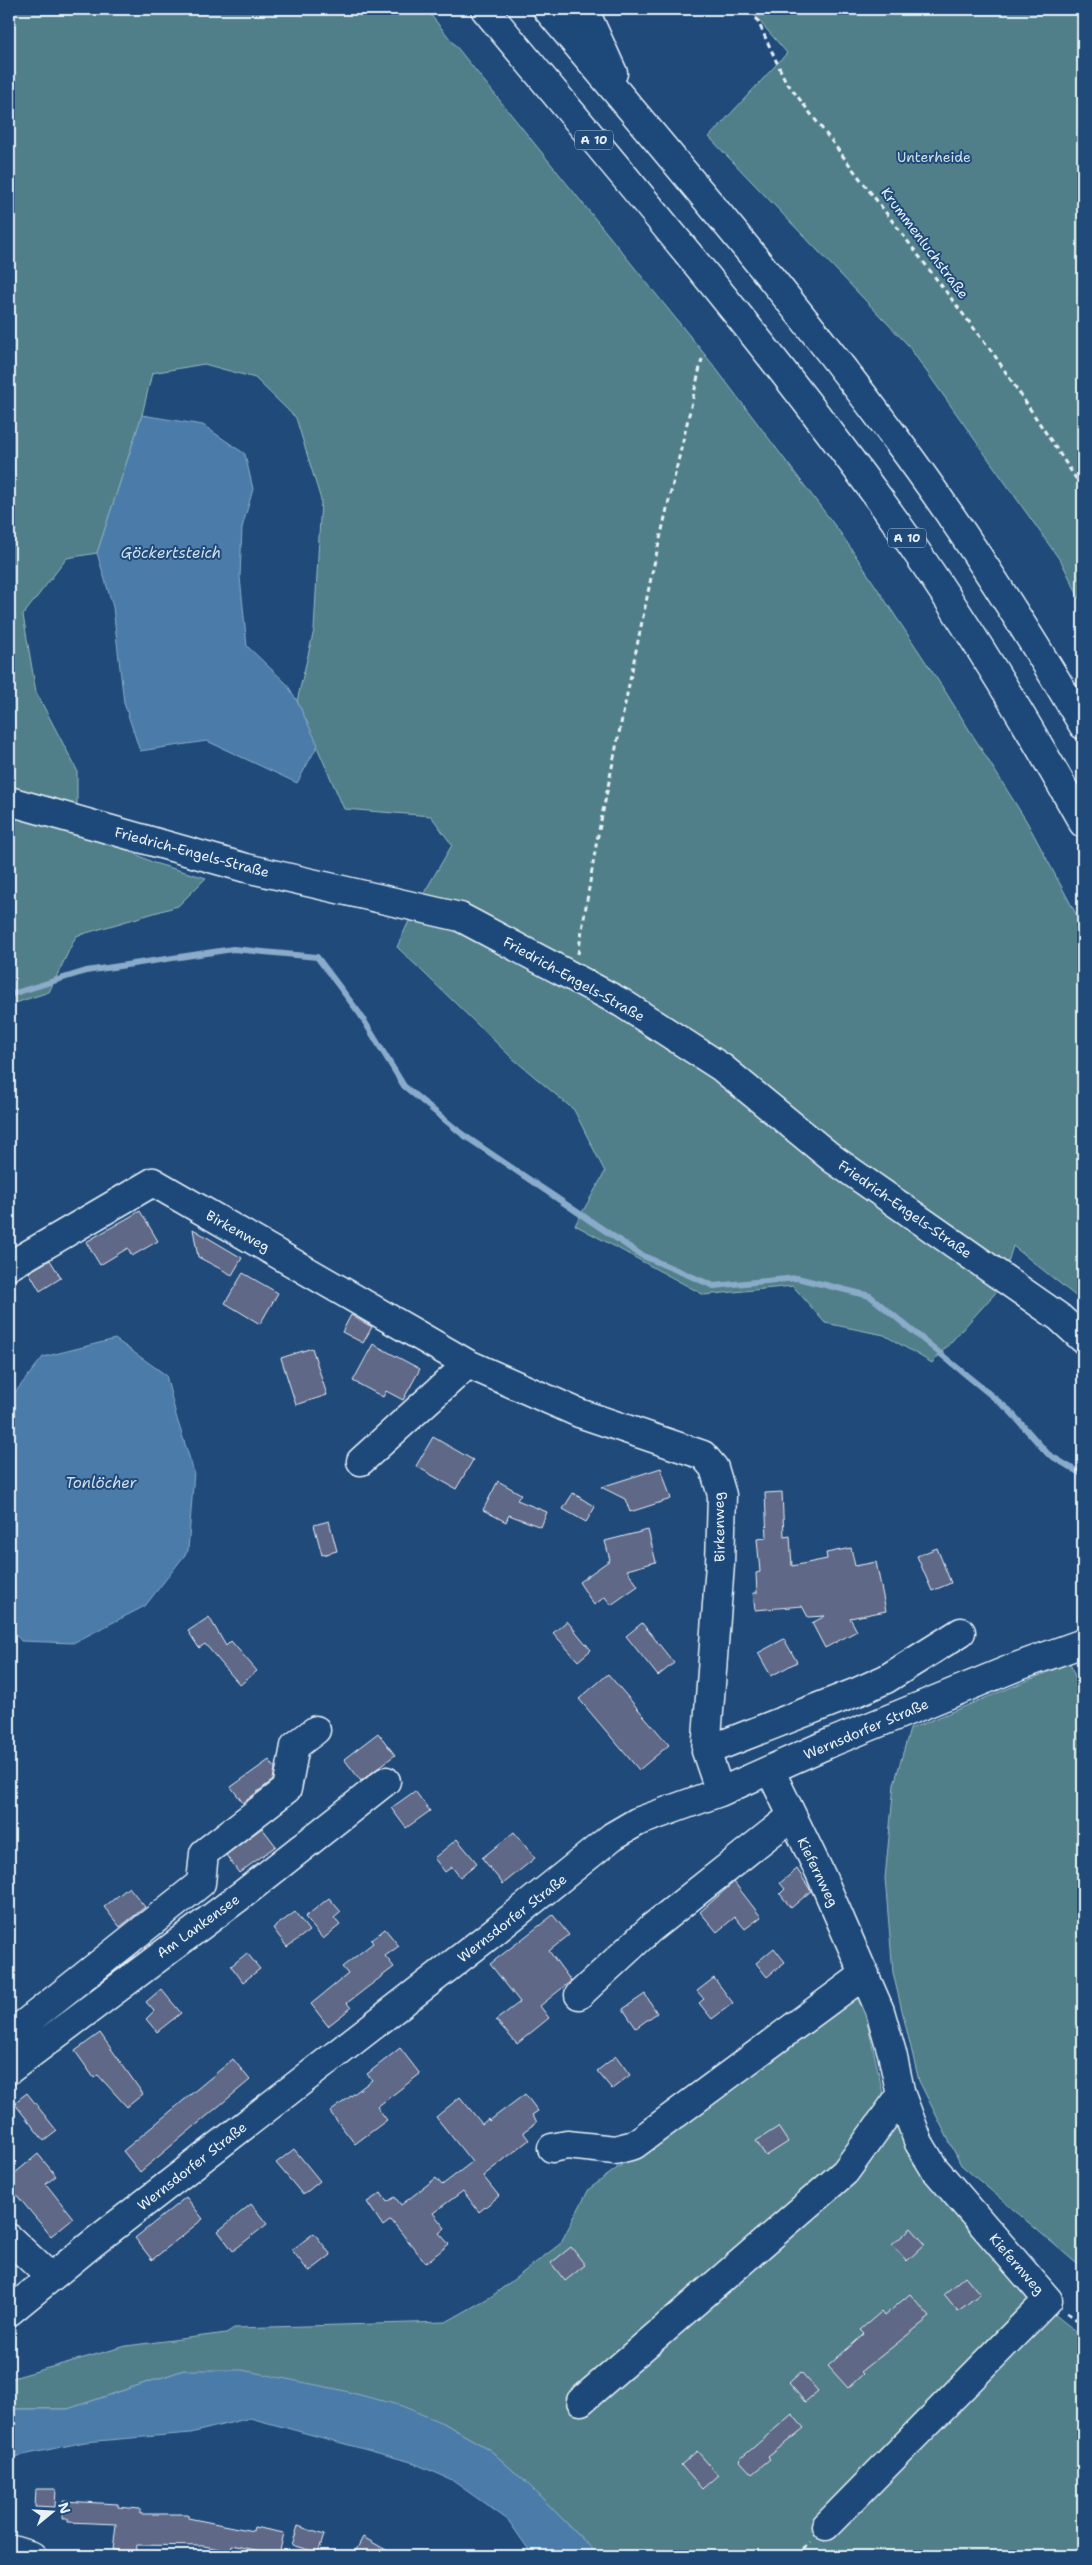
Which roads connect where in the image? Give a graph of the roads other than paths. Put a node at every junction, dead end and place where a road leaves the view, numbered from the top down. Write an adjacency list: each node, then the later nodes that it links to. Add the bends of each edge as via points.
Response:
1 (485, 9): 7 (main road, A 10, via 702,272 853,464 961,617)
2 (547, 9): 4 (main road)
3 (584, 9): 4 (main road)
4 (628, 106): 5 (main road, via 803,317 896,439 1026,629)
5 (1083, 724)
6 (9, 801): 9 (main road, Friedrich-Engels-Straße, via 246,868 460,917 622,1003 721,1067 833,1159 1059,1317)
7 (1083, 823)
8 (9, 1266): 10 (main road, Birkenweg, via 153,1182)
9 (1083, 1339)
10 (468, 1364): 11 (main road); 15 (main road, Birkenweg, via 579,1413 703,1455 714,1468 722,1495)
11 (361, 1461)
12 (961, 1632): 15 (main road, via 886,1679)
13 (1083, 1643): 16 (main road, Wernsdorfer Straße, via 1016,1667)
14 (316, 1730): 22 (main road, Am Lankensee, via 295,1746 287,1788 204,1853 200,1883)
15 (706, 1750): 18 (main road, Birkenweg)
16 (770, 1770): 18 (main road, Wernsdorfer Straße); 19 (main road, Kiefernweg)
17 (386, 1781): 23 (main road, Am Lankensee, via 243,1894)
18 (720, 1792): 28 (main road, Wernsdorfer Straße, via 637,1822 613,1836 490,1936)
19 (791, 1817): 20 (main road, Kiefernweg); 21 (main road, via 650,1928)
20 (865, 1974): 24 (main road, Kiefernweg, via 880,2011); 25 (main road, via 634,2145 615,2150 567,2144)
21 (579, 1995)
22 (9, 2036)
23 (9, 2070)
24 (901, 2095): 30 (main road, via 845,2172); 31 (main road, Kiefernweg, via 919,2143 934,2168 1048,2300)
25 (552, 2148)
26 (9, 2238): 28 (main road)
27 (9, 2266): 28 (main road)
28 (50, 2277): 29 (main road, Wernsdorfer Straße)
29 (9, 2312)
30 (581, 2401)
31 (826, 2526)
32 (9, 2549): 33 (main road)
33 (32, 2556)

